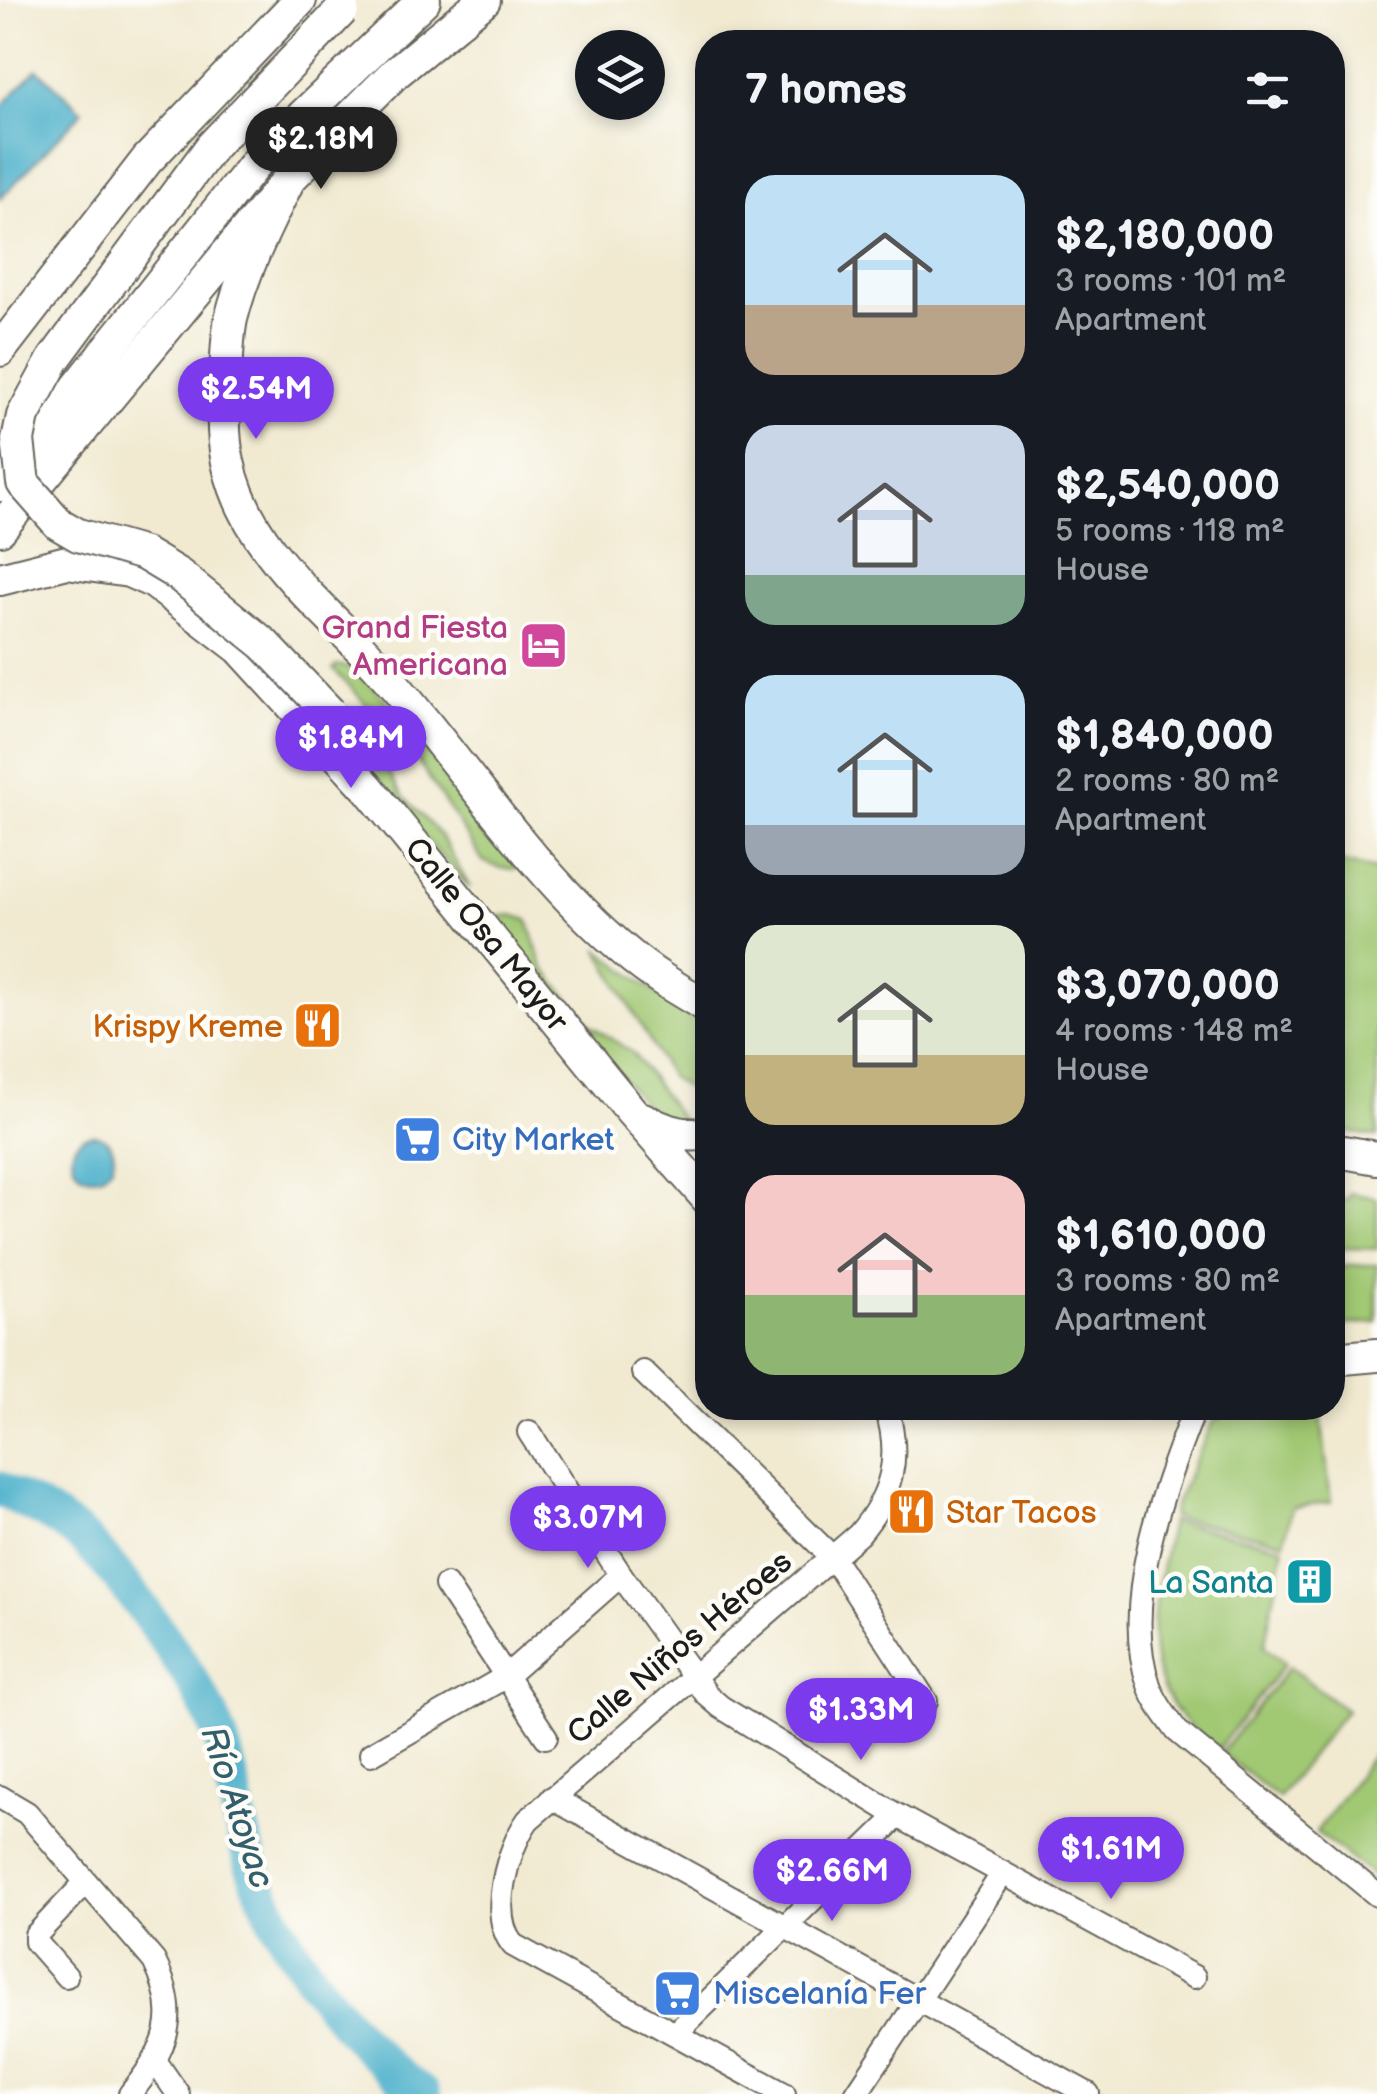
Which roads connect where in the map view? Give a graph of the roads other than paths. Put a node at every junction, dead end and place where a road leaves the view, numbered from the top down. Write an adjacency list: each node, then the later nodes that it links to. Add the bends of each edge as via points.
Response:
1 (300, 0): 6 (main road, via 147,160)
2 (424, 0): 7 (main road, via 262,155)
3 (484, 0): 5 (main road, via 394,74)
4 (345, 5): 10 (main road, bridge, via 212,146 54,359 18,440 23,483 59,524 144,554 180,575 264,644 330,713 397,801)
5 (289, 179): 8 (main road); 11 (main road, via 254,250 231,320 222,413 226,452 252,526 537,860 597,924)
6 (0, 350)
7 (0, 486)
8 (0, 529)
9 (0, 579): 10 (main road, Calle Osa Mayor, via 67,562 129,571 154,582 258,664)
10 (415, 845): 12 (main road, Calle Osa Mayor)
11 (695, 1000)
12 (631, 1111): 13 (main road, via 666,1131); 16 (main road, Calle Osa Mayor)
13 (695, 1134)
14 (1345, 1152): 15 (main road)
15 (1377, 1158)
16 (695, 1184)
17 (1377, 1354): 18 (main road)
18 (1345, 1358)
19 (643, 1372): 23 (street)
20 (888, 1420): 23 (street, Calle Niños Héroes, via 894,1475 875,1516)
21 (1191, 1420): 36 (street, via 1164,1494 1141,1598 1148,1684 1176,1731)
22 (529, 1432): 24 (street)
23 (833, 1558): 27 (street, Calle Niños Héroes); 28 (street)
24 (621, 1575): 26 (street); 27 (street)
25 (446, 1585): 26 (street)
26 (505, 1677): 29 (street); 30 (street)
27 (695, 1678): 32 (street, Calle Niños Héroes); 33 (street, via 720,1708)
28 (926, 1701)
29 (546, 1737)
30 (371, 1754)
31 (0, 1798): 35 (street, via 27,1813)
32 (552, 1798): 37 (street); 41 (street, Calle Niños Héroes, via 514,1838 506,1862 504,1934 512,1945)
33 (898, 1816): 34 (street); 37 (street)
34 (1003, 1873): 39 (street); 40 (street)
35 (82, 1885): 38 (street, via 36,1934); 42 (street, via 154,1961 165,1982 167,2031)
36 (1377, 1895)
37 (782, 1927): 40 (street); 41 (street)
38 (66, 1976)
39 (1194, 1976)
40 (917, 2001): 46 (street); 47 (street)
41 (676, 2033): 45 (street)
42 (156, 2062): 43 (street); 44 (street)
43 (130, 2094)
44 (178, 2094)
45 (784, 2094)
46 (856, 2094)
47 (1088, 2094)

